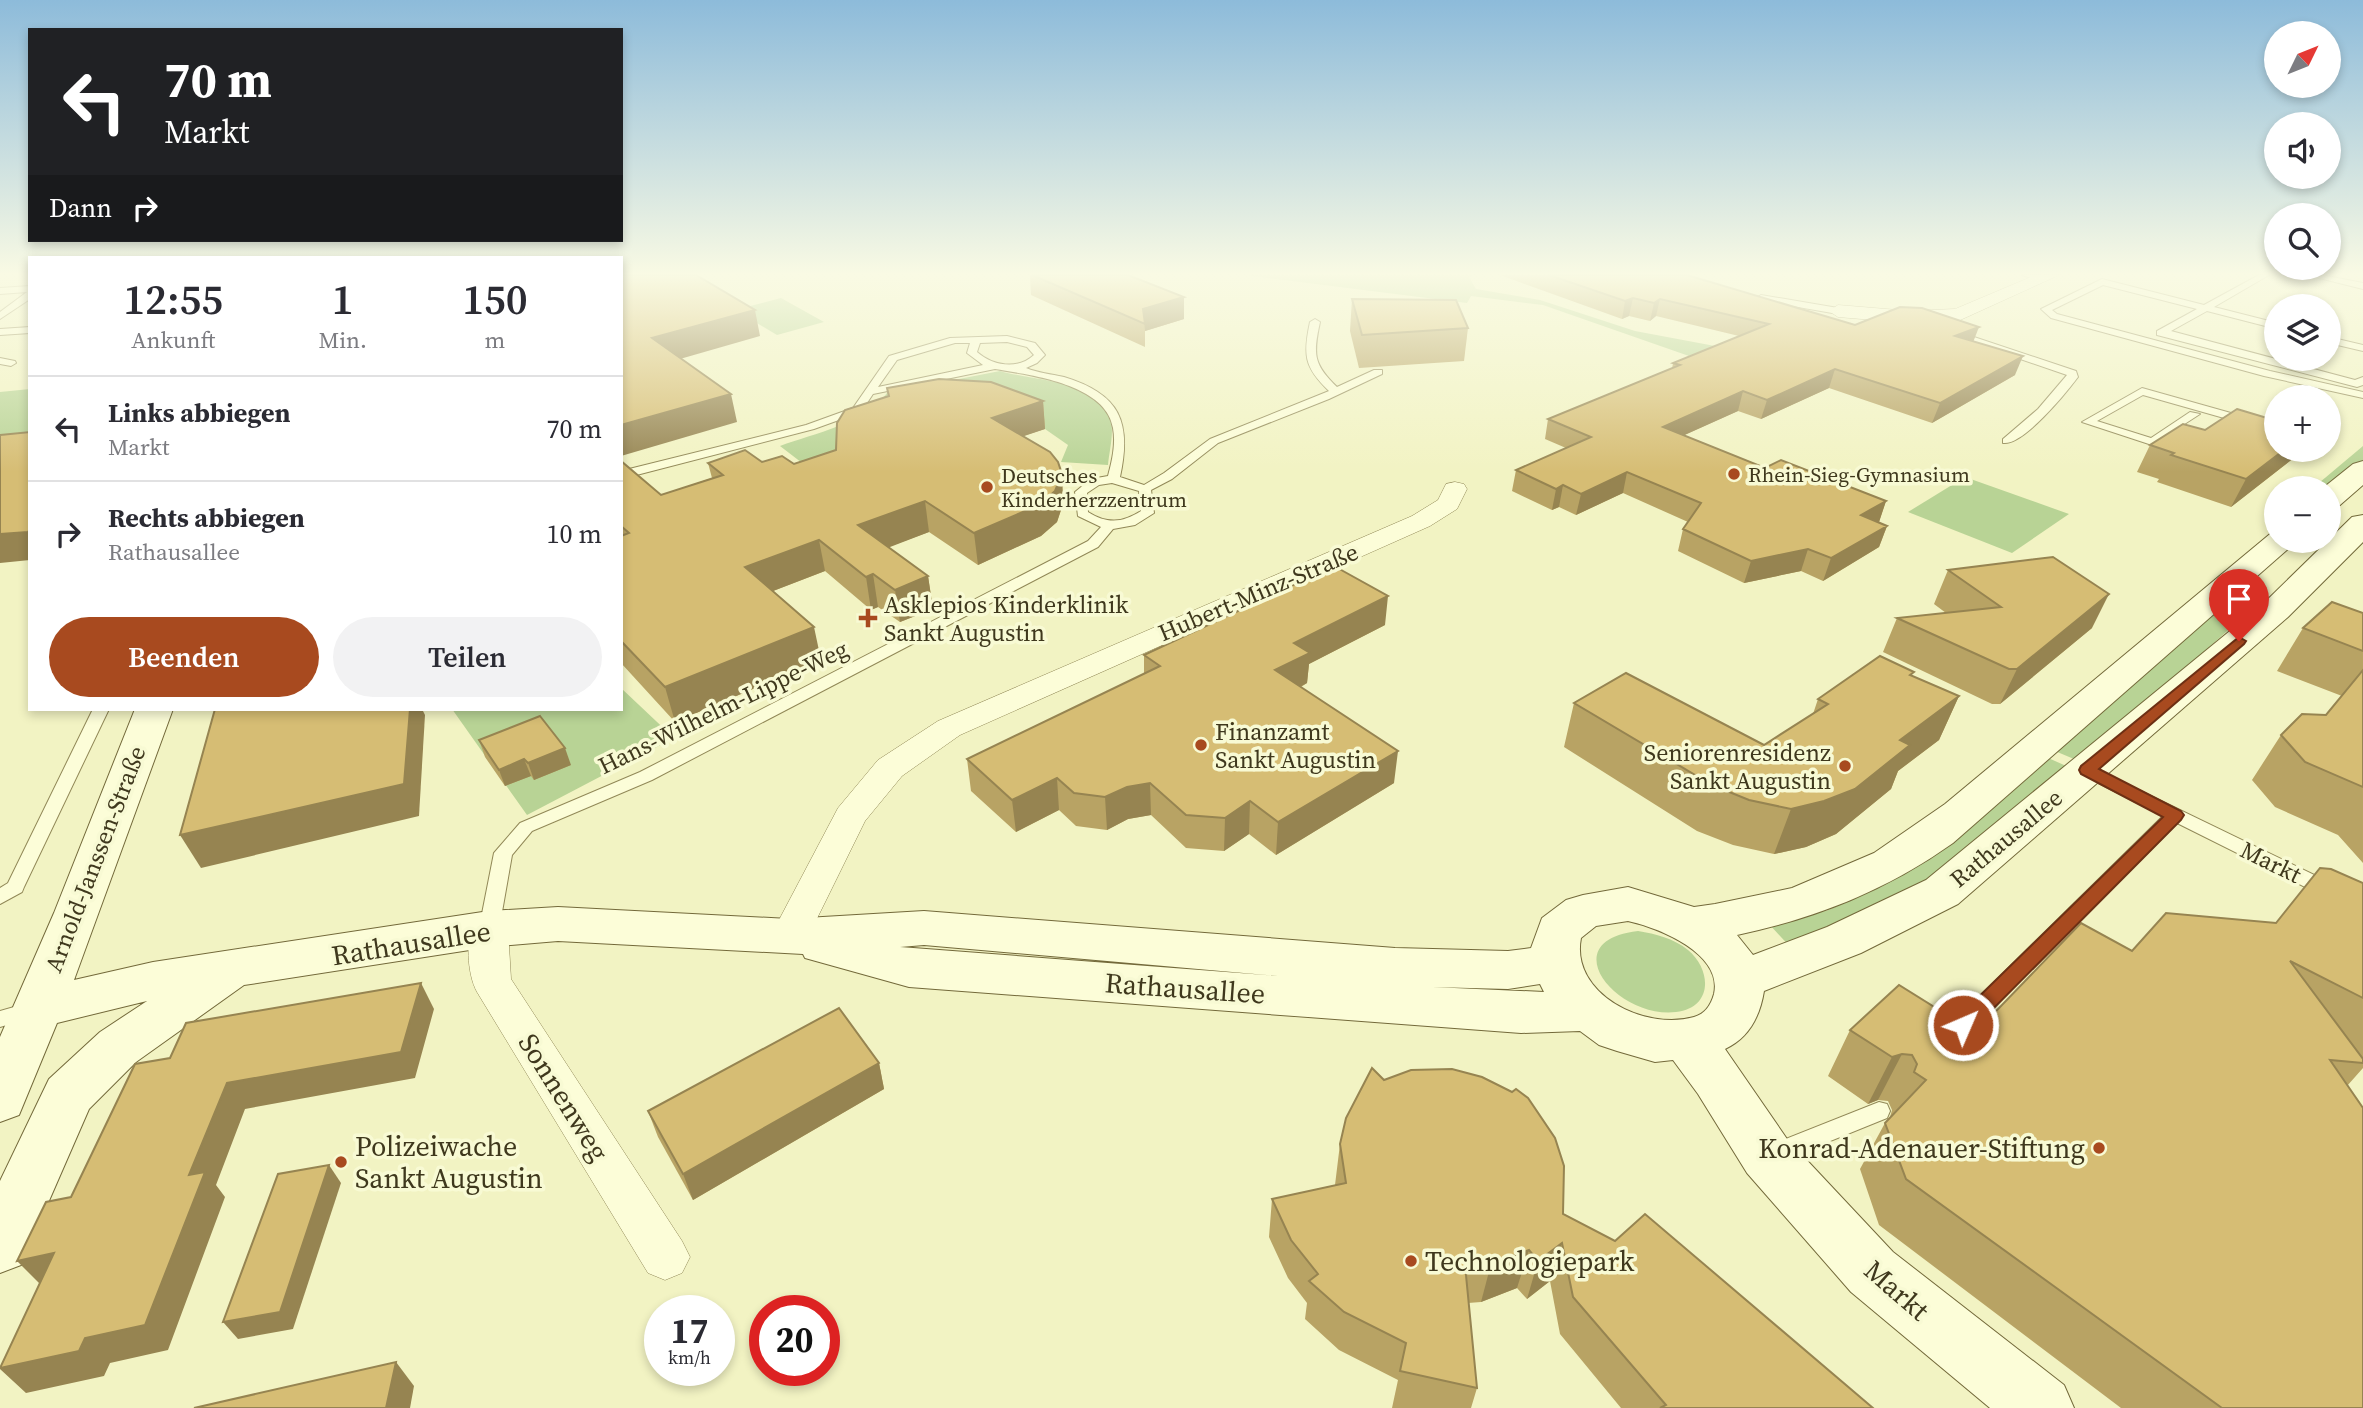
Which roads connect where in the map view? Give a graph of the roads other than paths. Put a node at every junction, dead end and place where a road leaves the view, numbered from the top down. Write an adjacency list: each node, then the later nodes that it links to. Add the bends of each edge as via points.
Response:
1 (976, 340): 10 (lane, via 972,353)
2 (952, 341): 16 (lane, via 893,358)
3 (1012, 341): 11 (lane, via 1040,355)
4 (1311, 341): 17 (lane, via 1312,370)
5 (1977, 341): 23 (lane, via 2072,373 2028,425)
6 (2147, 341): 13 (lane)
7 (2195, 341): 14 (lane, via 2357,384)
8 (2341, 343): 9 (lane)
9 (2363, 348)
10 (994, 366): 11 (lane); 16 (lane)
11 (1017, 367): 26 (lane, via 1090,389 1113,408 1119,423 1120,456)
12 (1378, 372): 17 (lane)
13 (2268, 374): 15 (lane); 18 (lane)
14 (2363, 380)
15 (2297, 385)
16 (873, 391): 25 (lane, via 857,410 810,427)
17 (1336, 392): 27 (lane, via 1214,441)
18 (2363, 395)
19 (2341, 399): 20 (lane)
20 (2363, 404)
21 (2194, 414): 22 (lane, via 2152,442 2088,422 2142,391)
22 (2264, 425)
23 (2007, 441)
24 (2363, 470): 29 (street)
25 (623, 474)
26 (1113, 478): 27 (lane); 31 (lane, via 1095,482 1081,492 1082,513)
27 (1145, 489): 31 (lane, Hans-Wilhelm-Lippe-Weg, via 1148,513 1132,523)
28 (1455, 489): 41 (street, Hubert-Minz-Straße, via 1448,504 1421,522 949,729 890,768 850,816)
29 (2341, 489)
30 (2363, 524): 35 (street, Rathausallee, via 2276,610)
31 (1108, 527): 40 (lane, Hans-Wilhelm-Lippe-Weg, via 1093,544 646,776 526,827 503,853)
32 (2267, 553): 39 (street, Rathausallee, via 1920,845 1864,877 1797,904 1751,917)
33 (100, 711): 37 (lane, via 15,887)
34 (153, 711): 46 (street, Arnold-Janssen-Straße, via 77,913)
35 (2087, 770): 36 (lane, Markt); 44 (street, Rathausallee, via 1942,892 1844,940)
36 (2175, 815): 38 (lane, Markt, via 2332,892); 48 (lane)
37 (0, 897)
38 (2363, 914)
39 (1693, 925): 42 (street, via 1646,906 1597,906 1561,928 1555,938); 44 (street, via 1727,956)
40 (489, 929): 41 (street, Rathausallee, via 558,924); 43 (street, Rathausallee); 53 (street, Sonnenweg, via 491,981)
41 (789, 937): 42 (street, Rathausallee, via 925,928 1395,967 1508,970); 45 (street, Rathausallee, via 909,968 1521,1013)
42 (1553, 964): 45 (street, via 1564,988)
43 (234, 971): 46 (street, Rathausallee, via 120,987); 52 (street, via 118,1047 68,1095)
44 (1738, 981): 47 (street, via 1737,1007 1730,1019 1709,1034)
45 (1584, 1011): 47 (street, via 1609,1027 1638,1037)
46 (18, 1013): 49 (street, Arnold-Janssen-Straße)
47 (1688, 1041): 51 (street, Markt)
48 (1934, 1054)
49 (0, 1099)
50 (1879, 1111): 51 (lane)
51 (1767, 1156): 54 (street, Markt, via 1872,1272)
52 (0, 1245)
53 (665, 1257)
54 (2040, 1408)

